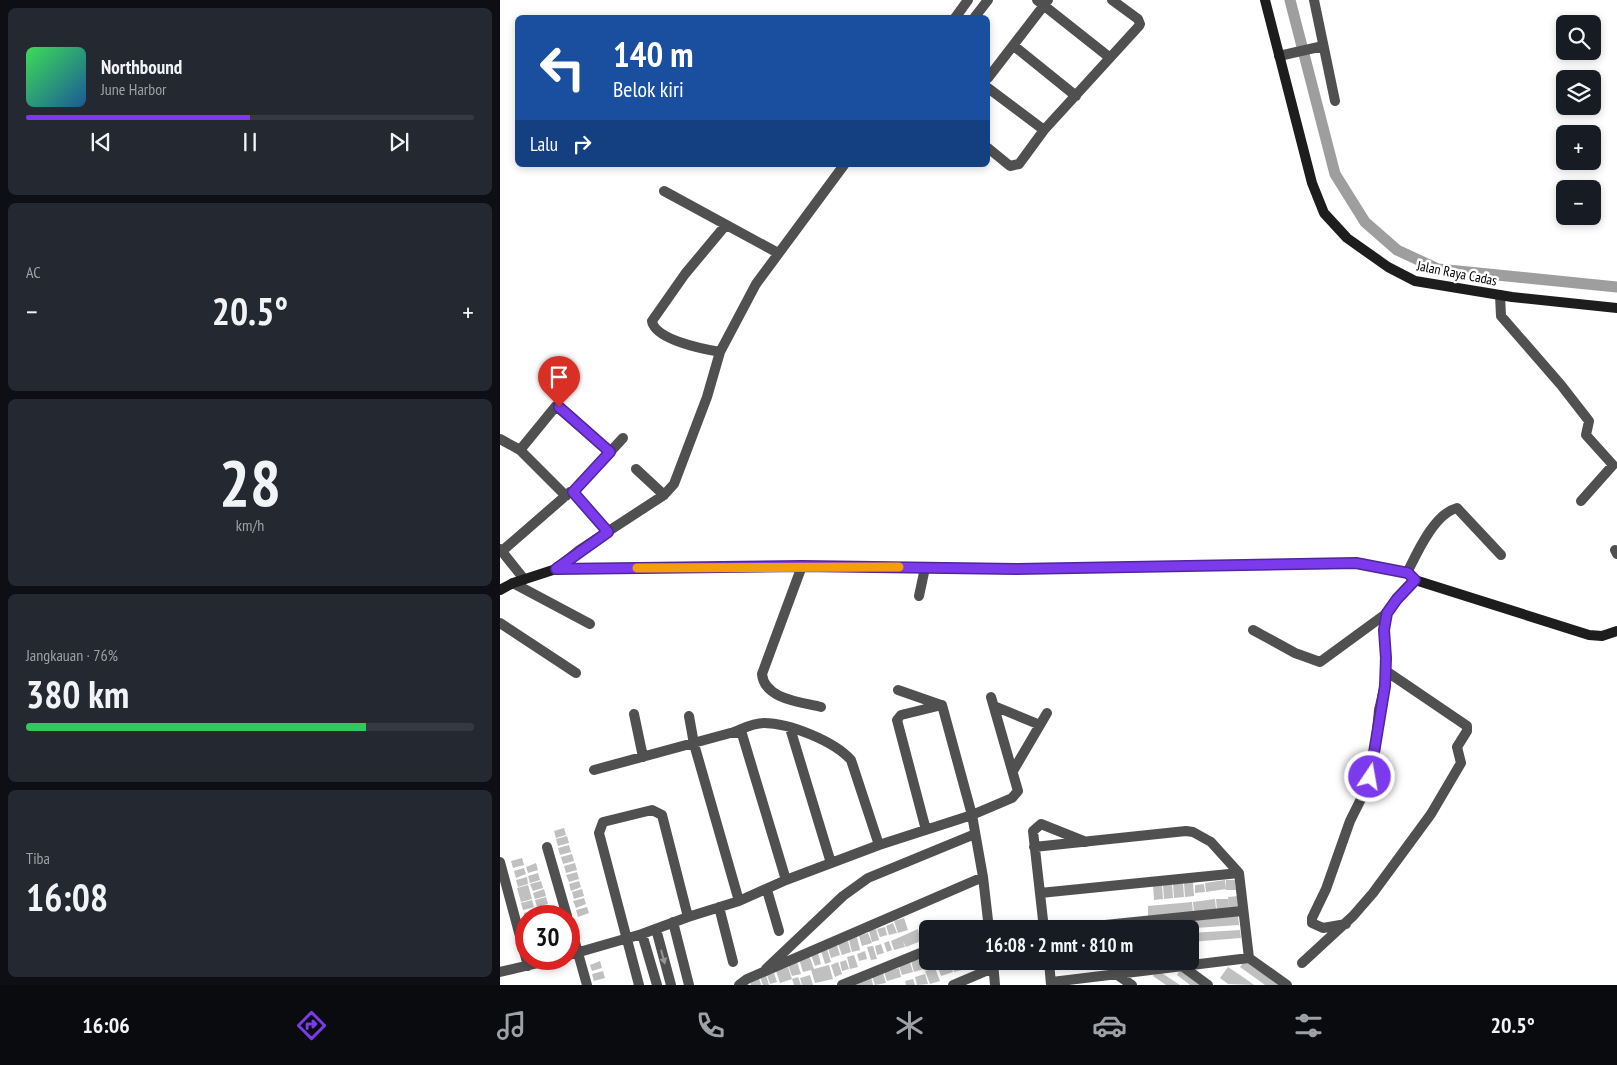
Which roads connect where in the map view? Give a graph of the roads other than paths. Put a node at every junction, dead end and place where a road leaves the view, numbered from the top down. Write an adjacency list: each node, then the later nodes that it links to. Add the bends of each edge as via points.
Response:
1 (968, 0): 7 (street)
2 (988, 0): 8 (street)
3 (1112, 0): 12 (street, via 1140,24)
4 (1265, 0): 11 (street, Jalan Raya Cadas)
5 (1314, 0): 10 (street)
6 (1043, 2): 9 (street); 12 (street)
7 (957, 15)
8 (976, 15)
9 (1014, 46): 13 (street); 15 (street)
10 (1321, 47): 11 (street); 16 (street)
11 (1279, 56): 23 (street, Jalan Raya Cadas, via 1302,151 1320,204 1330,220 1356,244 1415,281)
12 (1109, 57): 15 (street)
13 (990, 76)
14 (990, 90): 17 (street)
15 (1076, 96): 17 (street)
16 (1335, 101)
17 (1044, 130): 18 (street, via 1015,167)
18 (990, 150)
19 (842, 167): 22 (street)
20 (664, 191): 21 (street)
21 (724, 226): 22 (street); 25 (street, via 652,321 658,332 689,346)
22 (778, 253): 25 (street, via 756,284)
23 (1500, 295): 24 (street, Jalan Raya Cadas); 30 (street, via 1501,316 1577,404 1589,421 1586,435)
24 (1617, 308)
25 (720, 352): 33 (street, via 681,469)
26 (623, 438): 29 (street)
27 (500, 439): 28 (street)
28 (520, 450): 29 (street, via 556,406); 32 (street)
29 (610, 452): 32 (street)
30 (1615, 467): 34 (street)
31 (636, 469): 33 (street)
32 (570, 494): 35 (street); 36 (street)
33 (664, 495): 35 (street)
34 (1581, 501)
35 (608, 532): 40 (street)
36 (501, 550): 42 (street)
37 (1501, 555): 41 (street, via 1457,508 1438,522 1425,538)
38 (802, 566): 39 (street); 40 (street); 55 (street, via 762,681 773,693)
39 (925, 568): 41 (street, via 1356,563); 45 (street)
40 (556, 569): 42 (street)
41 (1411, 576): 46 (street); 50 (street, via 1590,635 1602,636)
42 (524, 579): 43 (street)
43 (513, 583): 44 (street); 48 (street)
44 (500, 590)
45 (919, 596)
46 (1387, 613): 49 (street, via 1320,662 1295,653); 51 (street, via 1384,630)
47 (500, 623): 52 (street)
48 (590, 624)
49 (1254, 630)
50 (1617, 631)
51 (1386, 670): 90 (street, via 1370,777 1312,918 1312,923 1323,928); 90 (street, via 1467,726 1456,746 1462,764 1431,814)
52 (576, 673)
53 (898, 690): 54 (street)
54 (942, 705): 66 (street); 67 (street, via 901,715 897,723)
55 (821, 707)
56 (1047, 713): 59 (street)
57 (634, 714): 63 (street)
58 (689, 716): 62 (street)
59 (1040, 725): 65 (street); 65 (street, via 992,702)
60 (790, 728): 61 (street, via 762,723); 70 (street, via 832,745 851,760); 74 (street)
61 (734, 732): 62 (street); 77 (street, via 744,737)
62 (694, 744): 63 (street); 80 (street)
63 (643, 757): 64 (street)
64 (594, 770)
65 (1013, 771): 66 (street, via 1018,791 1016,796)
66 (972, 815): 67 (street); 68 (street)
67 (926, 830): 70 (street)
68 (975, 834): 76 (street); 109 (street, via 868,878 843,896)
69 (1087, 842): 72 (street); 72 (street, via 1041,824 1033,831); 75 (street, via 1193,832 1211,842)
70 (879, 845): 74 (street)
71 (547, 847): 81 (street)
72 (1034, 847): 79 (street)
73 (500, 862): 85 (street)
74 (831, 863): 77 (street)
75 (1239, 873): 79 (street); 83 (street)
76 (983, 878): 86 (street); 109 (street)
77 (786, 880): 78 (street)
78 (767, 890): 80 (street); 92 (street)
79 (1040, 893): 87 (street)
80 (739, 901): 82 (street)
81 (564, 905)
82 (720, 908): 84 (street); 98 (street)
83 (1242, 911): 88 (street); 97 (street)
84 (688, 917): 89 (street); 94 (street, via 662,815 652,810 610,819 602,822 599,833)
85 (515, 918)
86 (988, 920)
87 (1043, 920)
88 (1154, 920)
89 (673, 922): 91 (street); 117 (street)
90 (1346, 924): 99 (street)
91 (656, 929): 93 (street); 111 (street, one-way to 111)
92 (779, 931)
93 (642, 934): 94 (street); 113 (street)
94 (626, 938): 95 (street); 116 (street)
95 (580, 952)
96 (919, 954): 119 (street)
97 (1249, 958): 100 (street); 124 (street)
98 (733, 962)
99 (1302, 963)
100 (1199, 964)
101 (515, 969): 108 (street)
102 (580, 970): 115 (street)
103 (983, 970): 120 (street)
104 (994, 970): 121 (street)
105 (1050, 970): 114 (street)
106 (1149, 970): 110 (street)
107 (1187, 970): 123 (street)
108 (500, 972)
109 (761, 973): 118 (street)
110 (1116, 974): 112 (street); 122 (street)
111 (670, 981): 113 (street)
112 (1090, 981): 114 (street)
113 (656, 983)
114 (1052, 983)
115 (587, 985)
116 (638, 985)
117 (689, 985)
118 (739, 985)
119 (842, 985)
120 (953, 985)
121 (995, 985)
122 (1132, 985)
123 (1208, 985)
124 (1287, 985)

